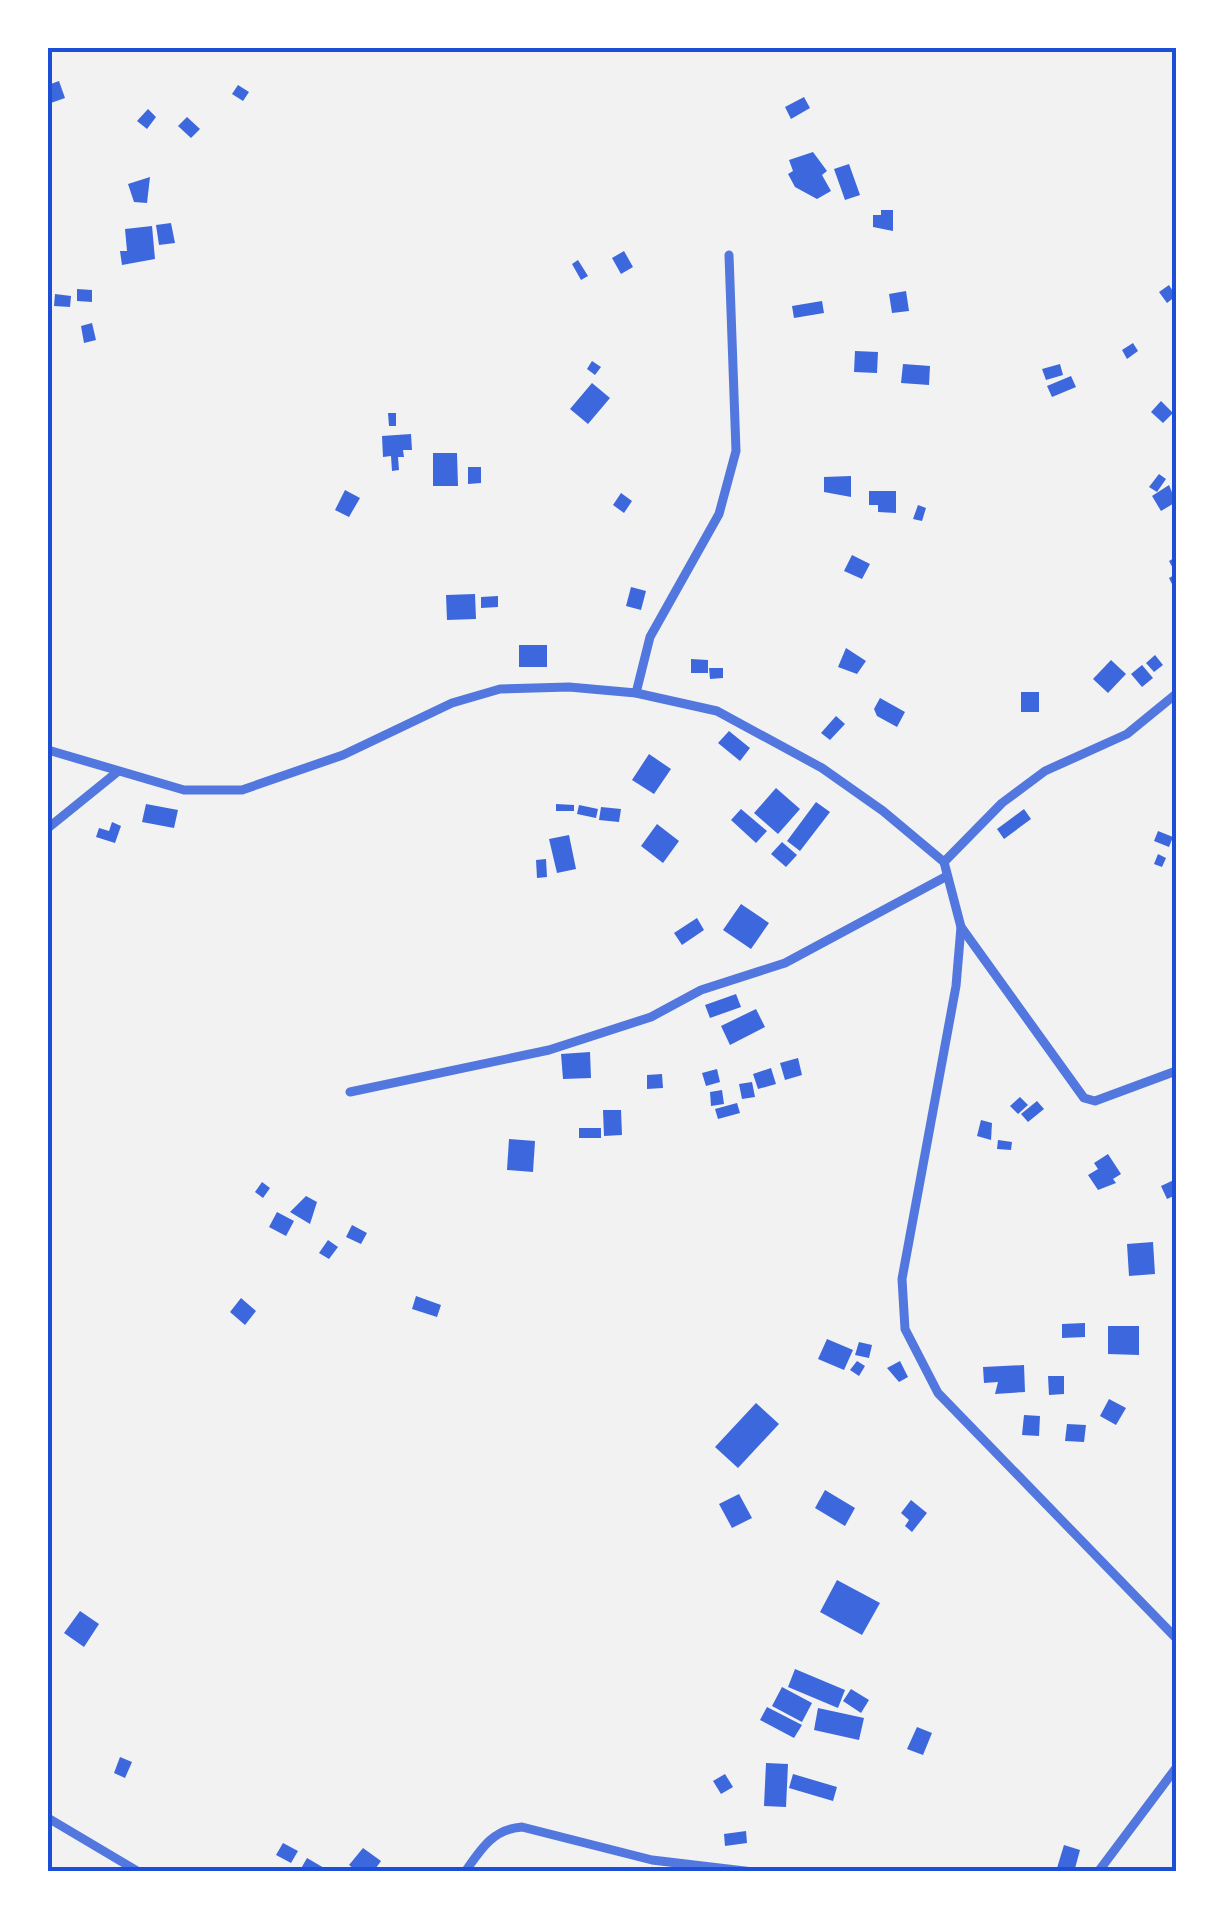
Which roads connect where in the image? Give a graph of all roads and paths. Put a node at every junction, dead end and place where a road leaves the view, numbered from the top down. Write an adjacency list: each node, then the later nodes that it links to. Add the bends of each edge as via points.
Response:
1 (729, 254): 2 (street, via 736,451 719,514 650,637)
2 (636, 693): 5 (street, via 500,689 242,790 184,790); 7 (street, via 716,711 778,742 883,810)
3 (1176, 694): 7 (street, via 1127,734 1045,770 1002,802)
4 (48, 750): 5 (street)
5 (116, 773): 6 (street)
6 (48, 828)
7 (944, 862): 8 (street)
8 (947, 876): 9 (street); 11 (street, via 785,963 701,990 651,1017 548,1050)
9 (961, 927): 10 (street, via 1084,1098 1095,1100); 12 (street, via 902,1279 904,1328 938,1392)
10 (1176, 1071)
11 (350, 1092)
12 (1176, 1638)
13 (1176, 1768): 20 (street)
14 (48, 1818): 16 (street)
15 (652, 1860): 17 (street, via 506,1828); 18 (street); 19 (street)
16 (139, 1872)
17 (465, 1872)
18 (644, 1872)
19 (752, 1872)
20 (1098, 1872)

